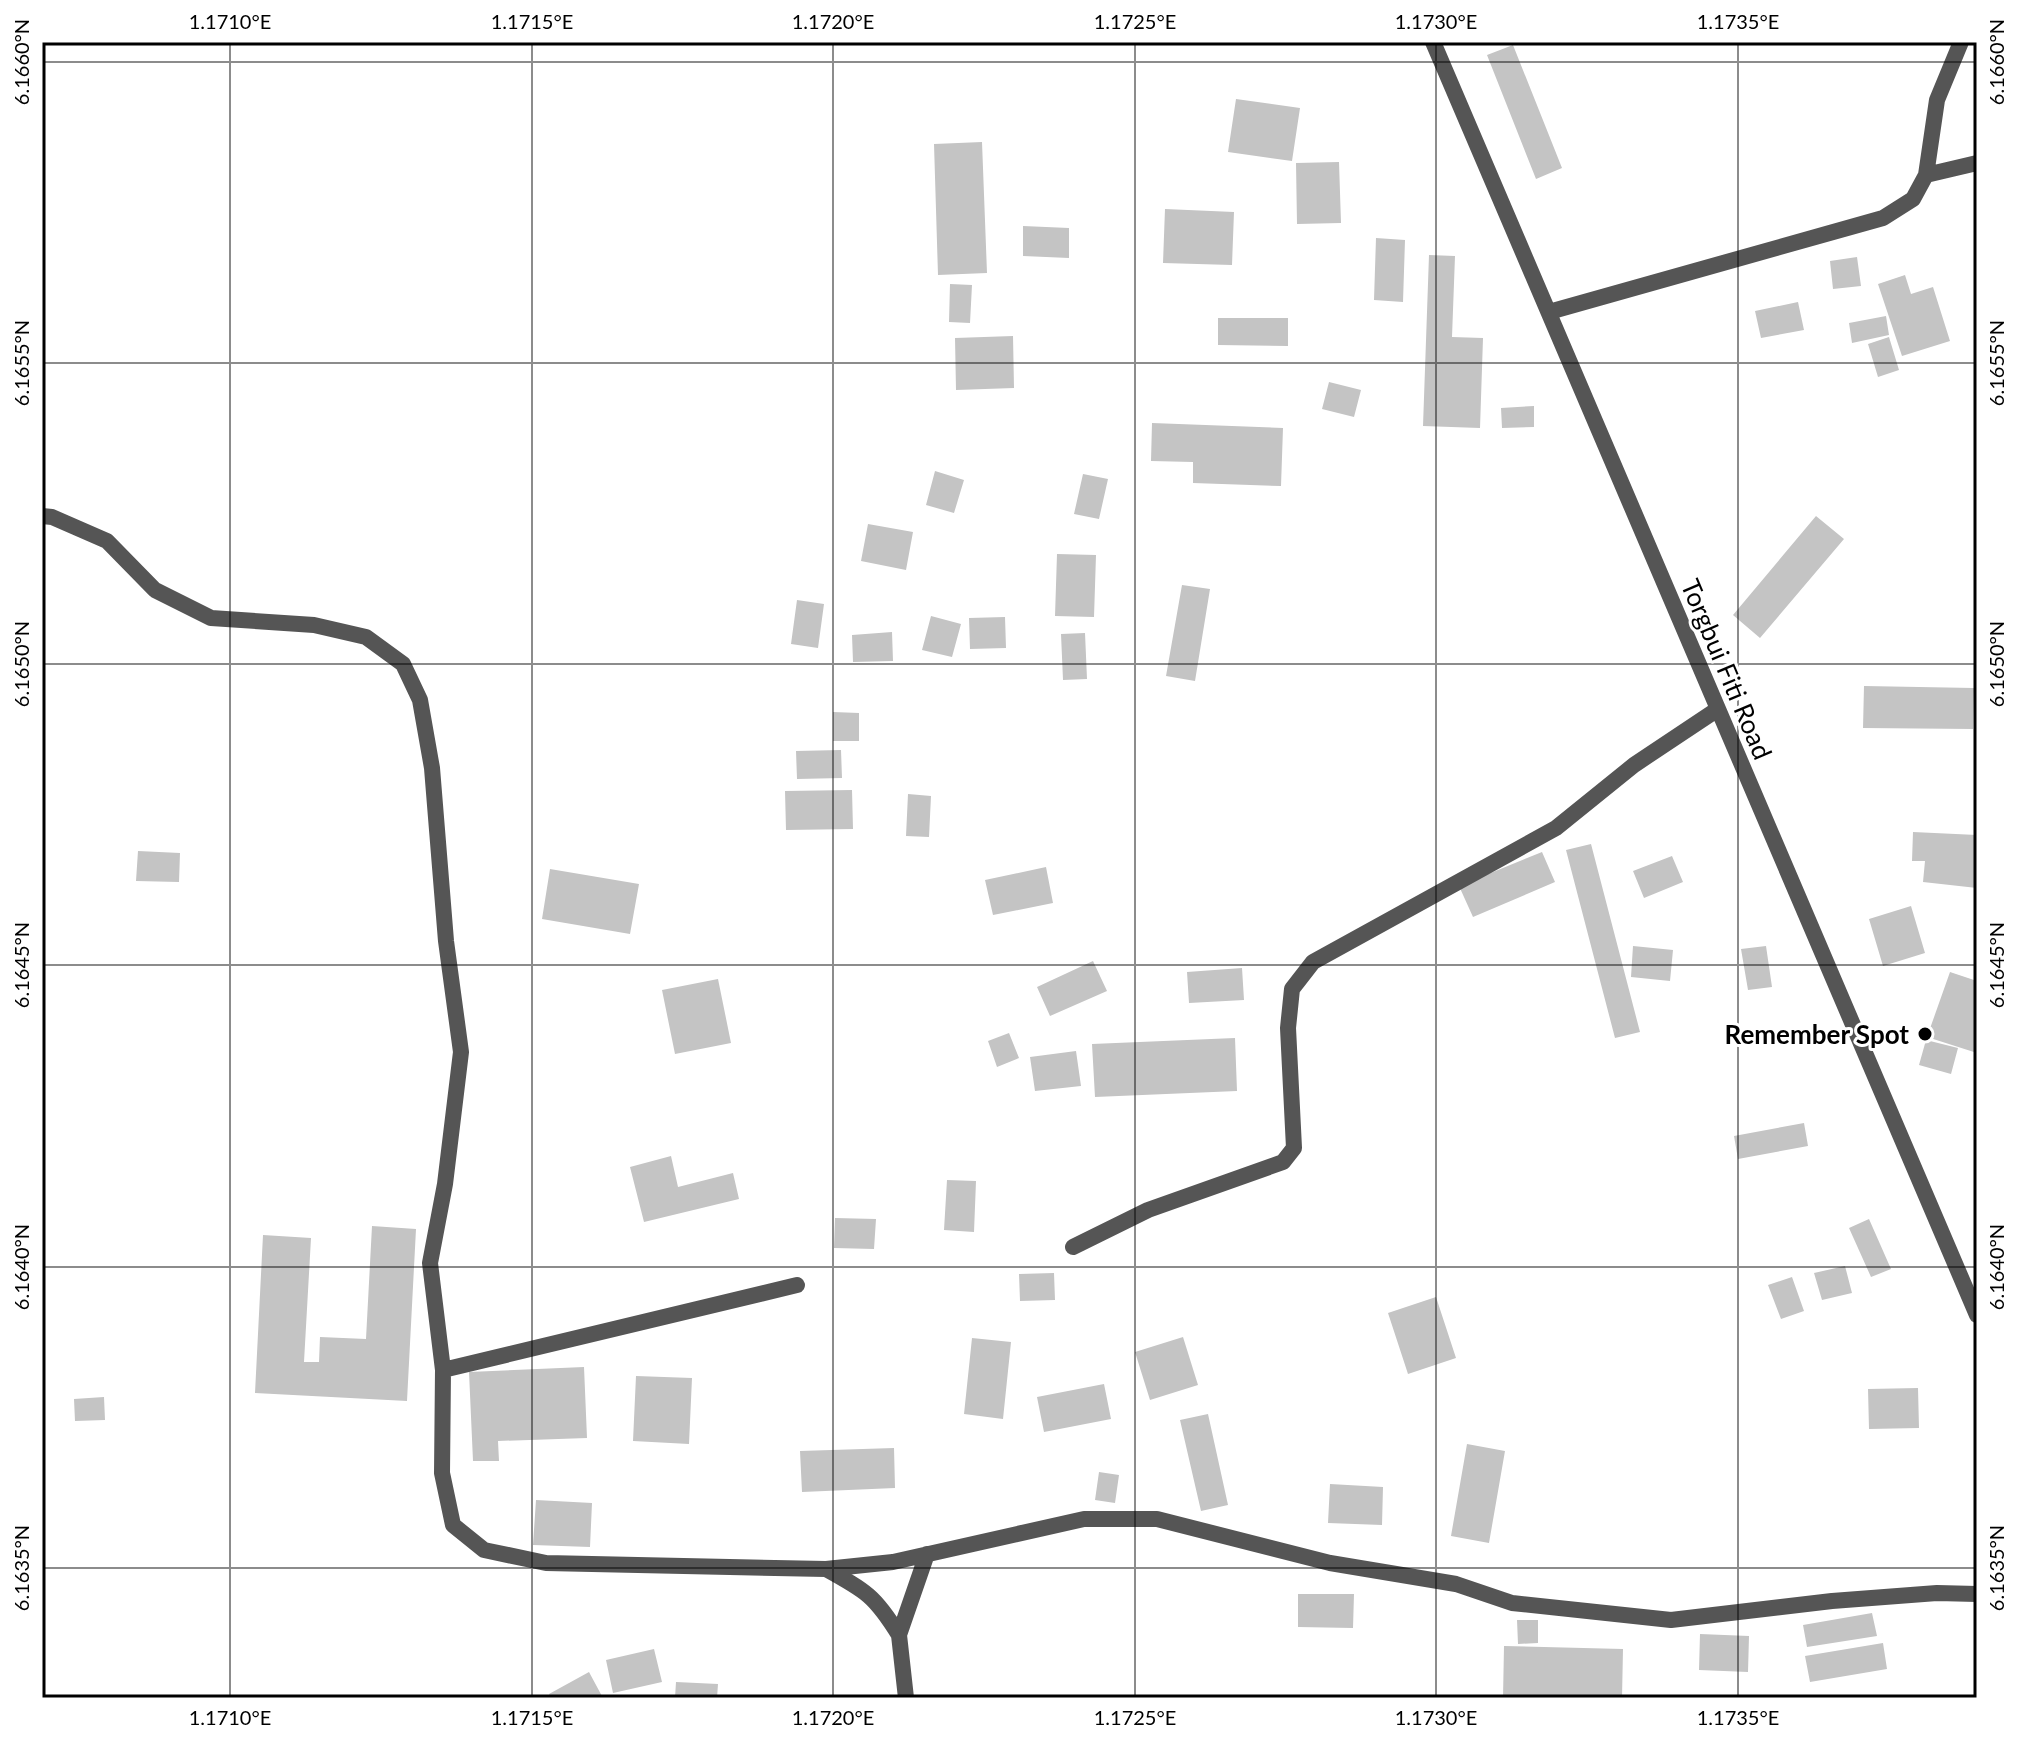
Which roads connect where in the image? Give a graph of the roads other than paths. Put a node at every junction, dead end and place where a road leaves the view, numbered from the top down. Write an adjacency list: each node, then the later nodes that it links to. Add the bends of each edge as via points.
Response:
1 (1433, 42): 5 (street, Torgbui Fiti Road)
2 (1961, 42): 4 (street, via 1937,100)
3 (1977, 163): 4 (street)
4 (1926, 175): 5 (street, via 1913,199 1883,218)
5 (1549, 312): 7 (street, Torgbui Fiti Road)
6 (42, 516): 11 (street, via 107,541 155,590 211,618 314,625 366,637 403,664 420,700 432,768 461,1052 430,1263)
7 (1718, 709): 8 (street, via 1634,765 1556,828 1313,962 1292,989 1288,1028 1294,1148 1283,1162 1148,1210); 10 (street, Torgbui Fiti Road)
8 (1073, 1247)
9 (797, 1285): 11 (street)
10 (1977, 1315)
11 (443, 1370): 13 (street, via 442,1473 447,1499 453,1525 484,1550 546,1563)
12 (927, 1554): 13 (street); 14 (street, via 1084,1519 1157,1519 1330,1563 1456,1584 1512,1603 1671,1620 1832,1601); 15 (street)
13 (826, 1569): 15 (street, via 867,1592)
14 (1977, 1594)
15 (899, 1635): 16 (street)
16 (906, 1698)

